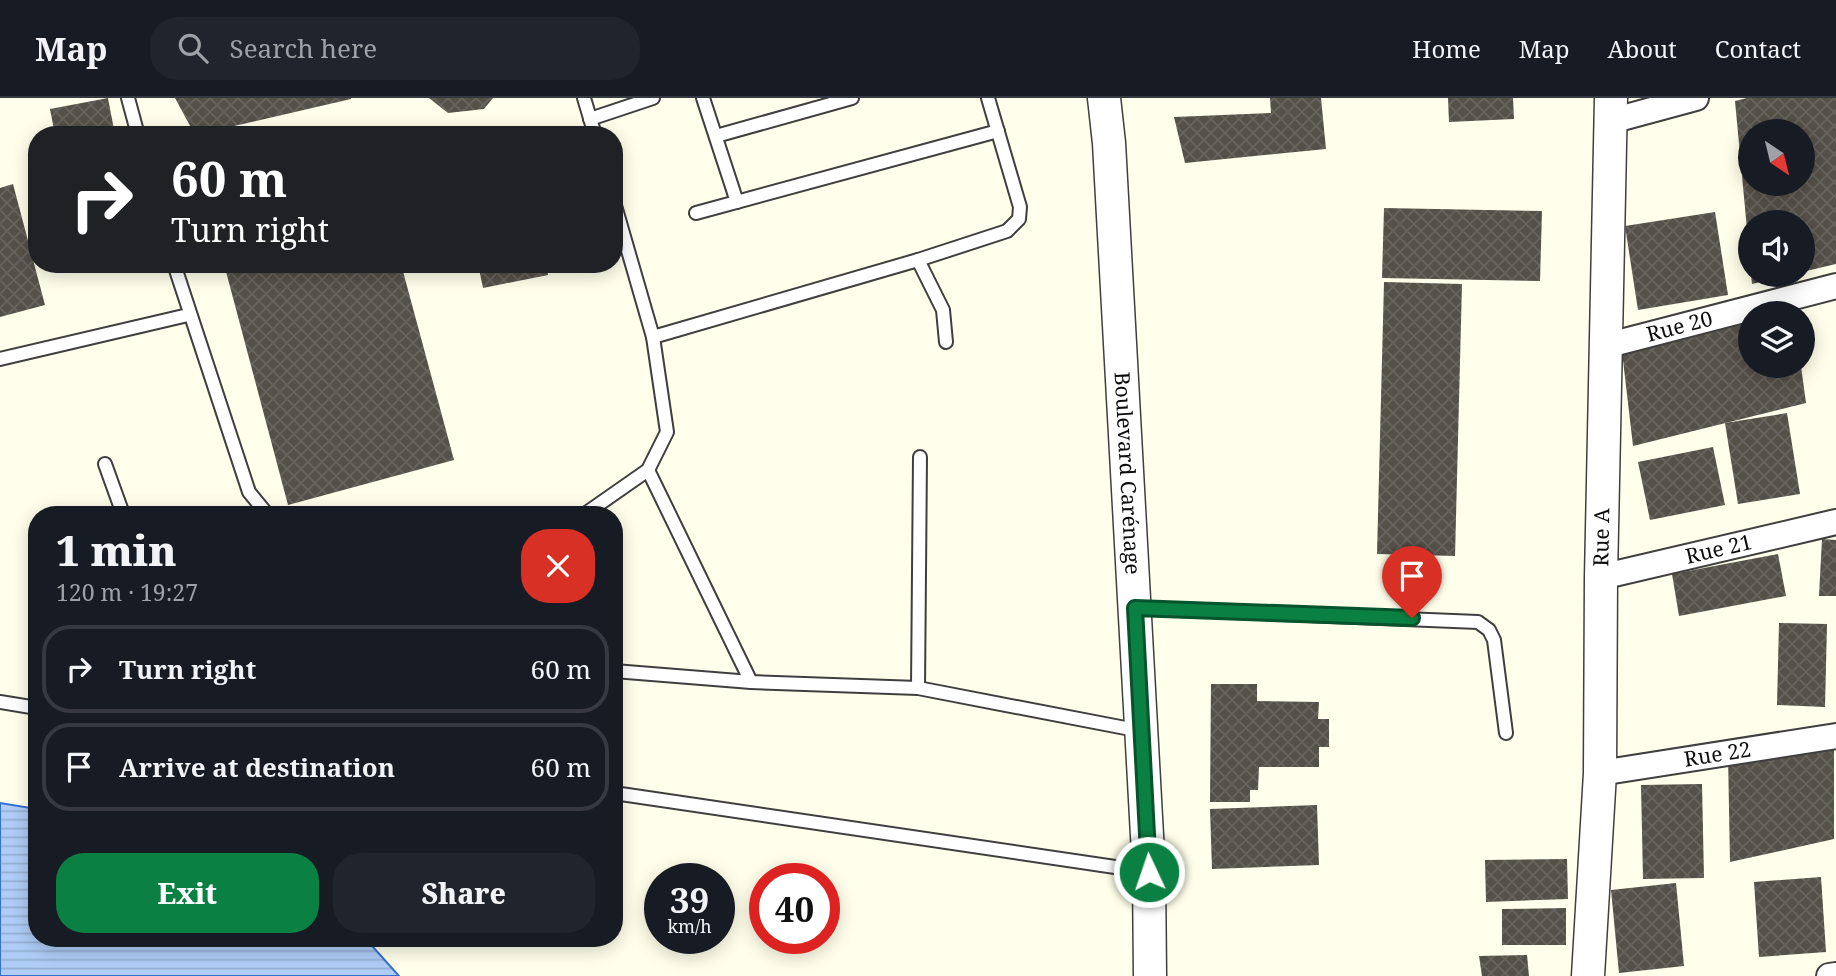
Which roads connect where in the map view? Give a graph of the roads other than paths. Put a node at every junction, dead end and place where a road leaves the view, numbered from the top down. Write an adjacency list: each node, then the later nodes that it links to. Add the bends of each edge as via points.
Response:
1 (128, 98): 11 (lane)
2 (584, 98): 10 (lane)
3 (653, 98): 10 (lane)
4 (703, 98): 14 (lane)
5 (852, 98): 14 (lane)
6 (988, 98): 13 (lane)
7 (1104, 98): 34 (street, Boulevard Carénage)
8 (1696, 98): 9 (street)
9 (1611, 110): 24 (street, Rue A)
10 (590, 119): 12 (lane)
11 (136, 126)
12 (592, 126)
13 (998, 131): 15 (lane); 18 (lane, via 1020,207 1019,219 1007,232)
14 (716, 136): 15 (lane)
15 (737, 201): 16 (lane)
16 (696, 213)
17 (623, 233): 22 (lane)
18 (918, 260): 22 (lane); 23 (lane, via 943,310)
19 (176, 273): 21 (lane)
20 (1836, 286): 24 (street, Rue 20)
21 (188, 315): 25 (lane); 30 (lane, via 249,492)
22 (653, 337): 28 (lane, via 667,432)
23 (946, 342)
24 (1605, 346): 33 (street, Rue A)
25 (0, 359)
26 (920, 457): 37 (lane)
27 (105, 464): 29 (lane)
28 (648, 470): 31 (lane); 36 (lane)
29 (120, 506)
30 (260, 506)
31 (596, 506)
32 (1836, 522): 33 (street, Rue 21)
33 (1601, 577): 43 (street, Rue A)
34 (1135, 608): 40 (street, Boulevard Carénage); 41 (lane, via 1478,622 1493,640)
35 (623, 672): 36 (lane)
36 (751, 682): 37 (lane)
37 (918, 688): 40 (lane)
38 (0, 702): 39 (lane)
39 (28, 707)
40 (1142, 732): 45 (street, Boulevard Carénage)
41 (1506, 733)
42 (1836, 736): 43 (street, Rue 22)
43 (1600, 773): 48 (street, Rue A)
44 (623, 794): 45 (lane)
45 (1149, 872): 47 (street, Boulevard Carénage)
46 (1836, 975): 49 (street)
47 (1150, 976)
48 (1588, 976)
49 (1829, 976)

